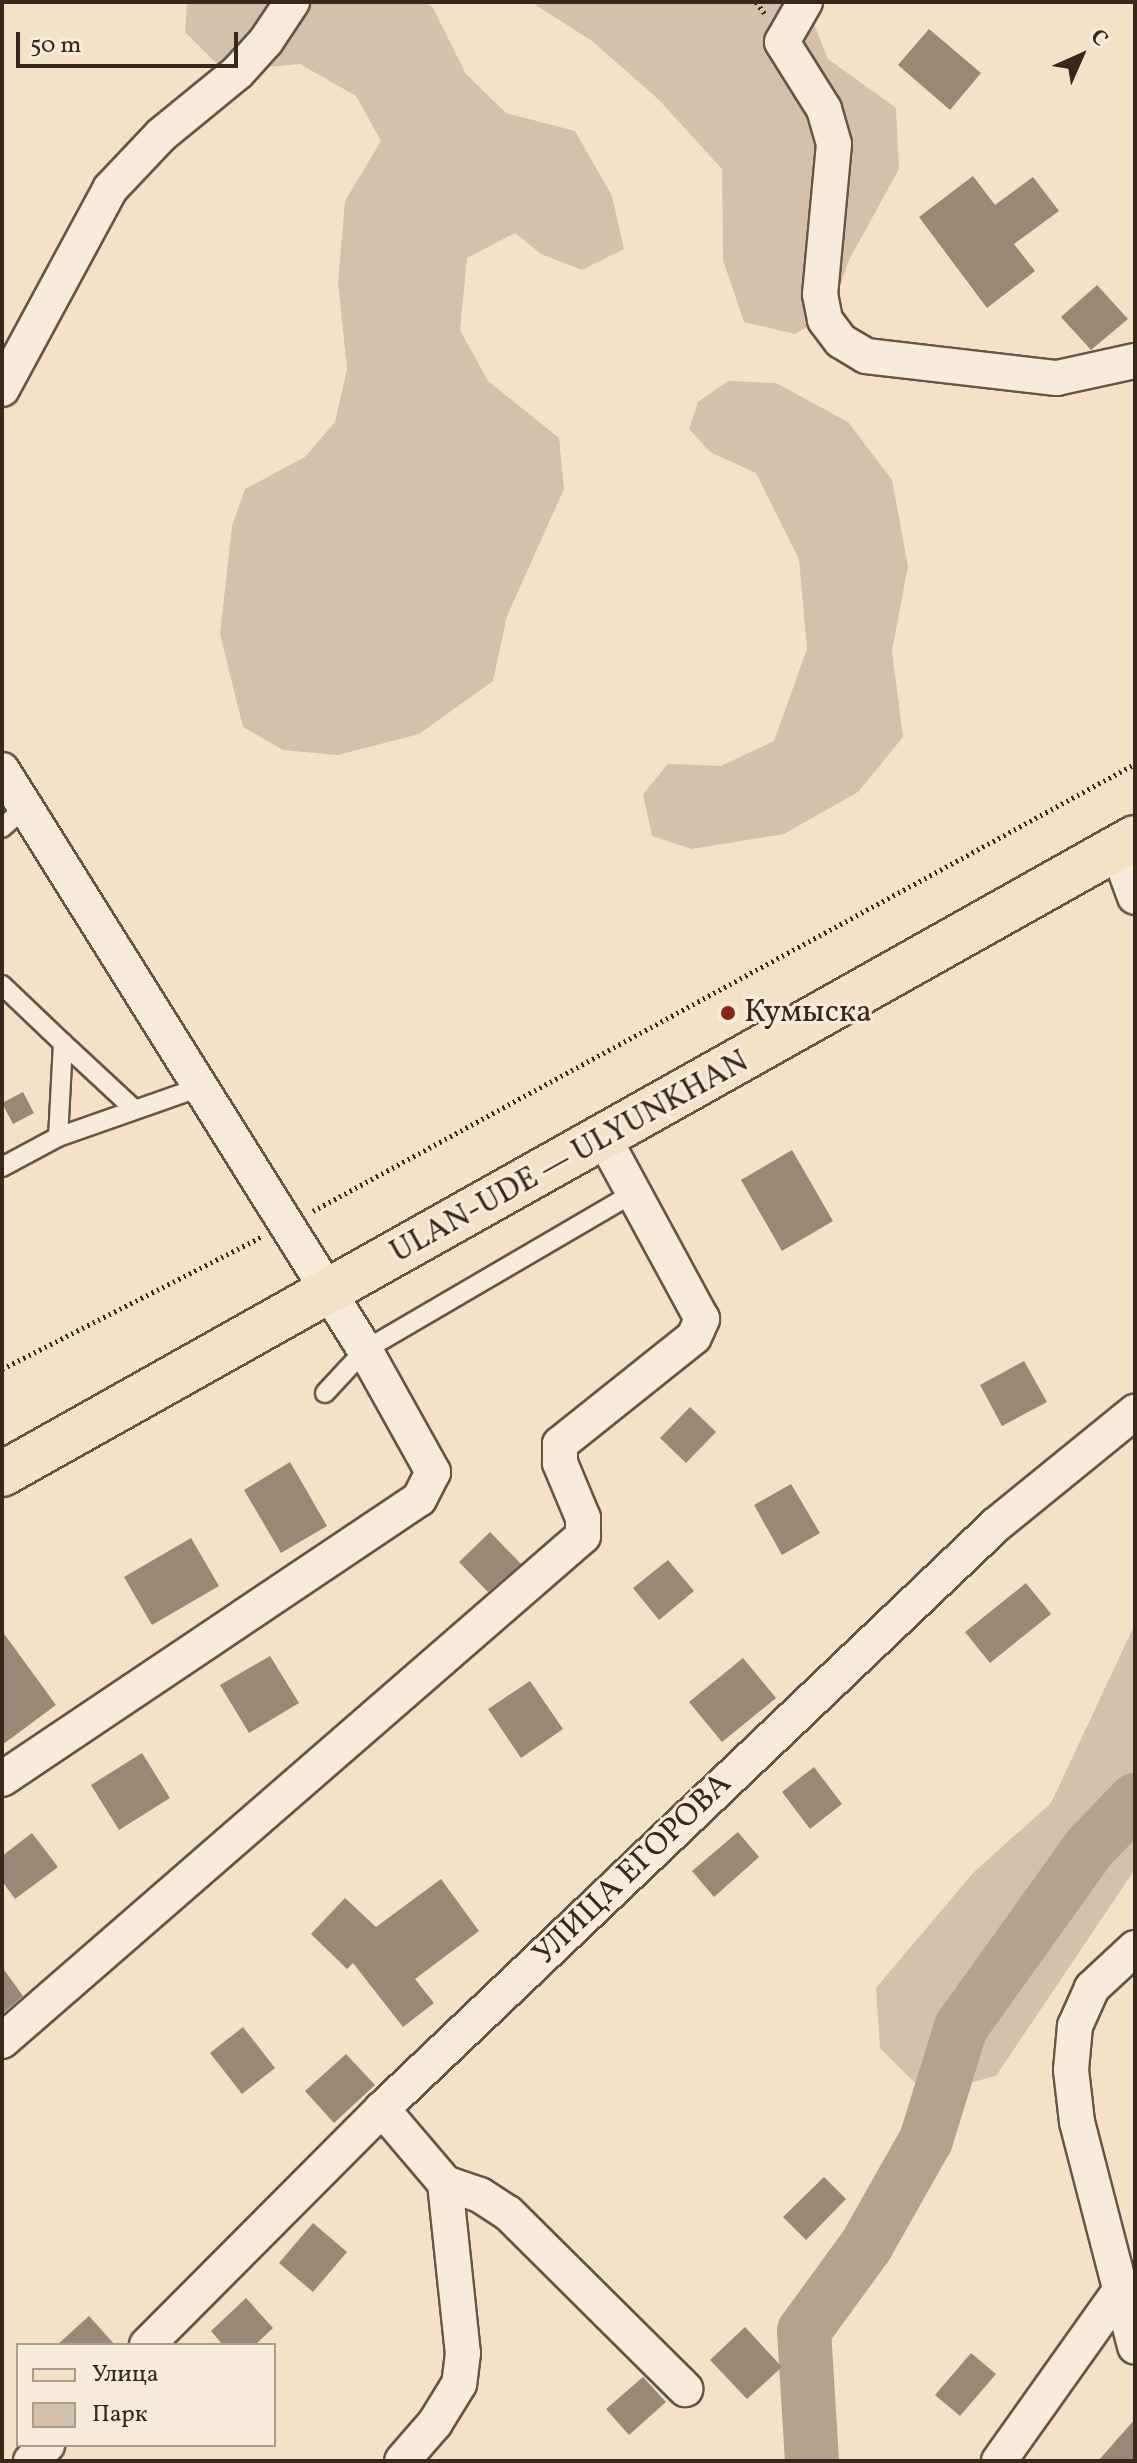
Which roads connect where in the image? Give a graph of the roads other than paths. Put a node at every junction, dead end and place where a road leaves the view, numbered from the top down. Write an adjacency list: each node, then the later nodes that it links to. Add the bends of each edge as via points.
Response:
1 (292, 2): 4 (street, via 238,72 161,135 110,189)
2 (805, 2): 3 (street, via 782,42 824,109 834,144 820,294 825,320 841,341 866,356 1057,378)
3 (1135, 361)
4 (2, 389)
5 (2, 770): 6 (street)
6 (13, 818): 11 (street)
7 (1126, 843): 8 (street); 14 (main road, ULAN-UDE — ULYUNKHAN)
8 (1135, 897)
9 (2, 985): 10 (lane)
10 (63, 1043): 12 (lane); 13 (lane)
11 (198, 1088): 12 (lane); 17 (street)
12 (134, 1109): 13 (lane)
13 (58, 1137): 15 (lane)
14 (605, 1140): 16 (street); 17 (main road, ULAN-UDE — ULYUNKHAN)
15 (2, 1167)
16 (635, 1192): 18 (lane); 24 (street, via 702,1319 694,1337 560,1444 560,1463 583,1518 583,1536)
17 (326, 1294): 18 (street); 21 (main road, ULAN-UDE — ULYUNKHAN)
18 (365, 1350): 19 (lane); 22 (street, via 428,1457 430,1487)
19 (325, 1393)
20 (1135, 1412): 25 (street, УЛИЦА ЕГОРОВА, via 997,1524)
21 (2, 1474)
22 (2, 1779)
23 (1135, 1948): 27 (street, via 1092,1988 1075,2026 1071,2070 1077,2122)
24 (2, 2041)
25 (382, 2109): 26 (street); 28 (street, УЛИЦА ЕГОРОВА)
26 (445, 2183): 30 (street, via 480,2195 508,2213); 31 (street, via 463,2353 459,2384)
27 (1117, 2295): 29 (street); 32 (street)
28 (149, 2343)
29 (1135, 2347)
30 (685, 2389)
31 (402, 2461)
32 (999, 2461)

